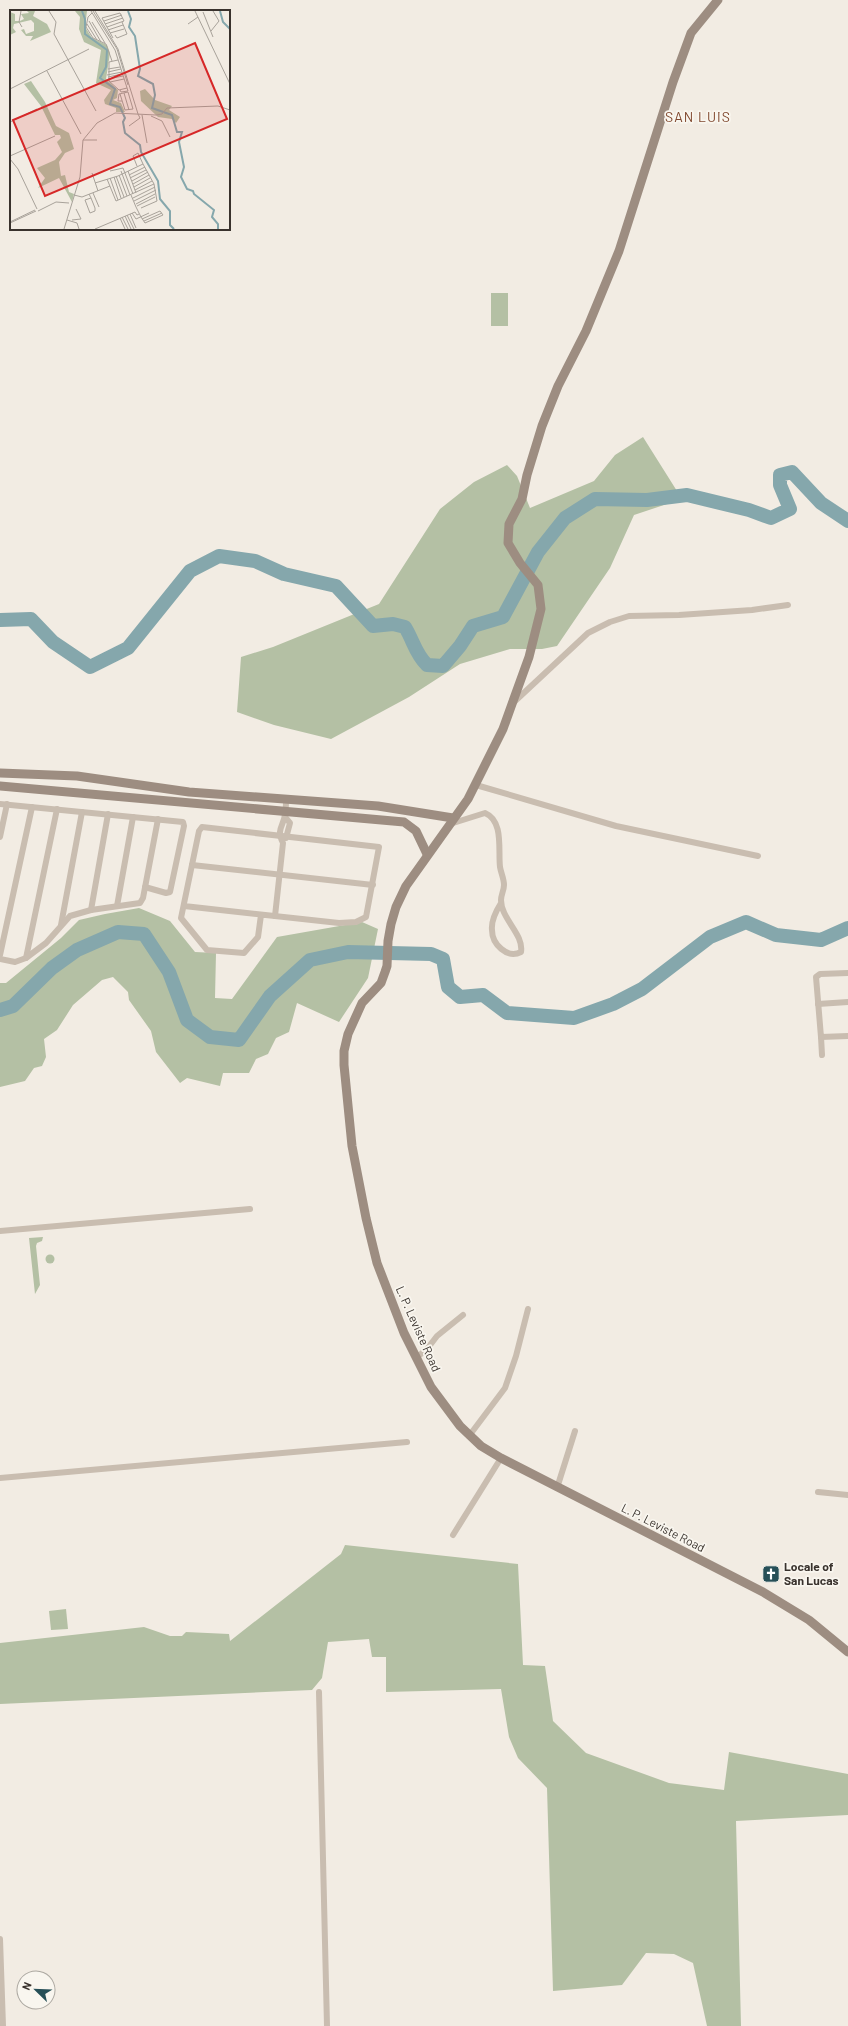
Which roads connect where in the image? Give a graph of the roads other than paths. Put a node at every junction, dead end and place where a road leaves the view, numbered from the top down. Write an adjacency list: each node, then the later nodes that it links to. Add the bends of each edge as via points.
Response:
1 (718, 0): 3 (main road, L. P. Leviste Road, via 691,33 619,251 586,330 558,386 542,426 522,499 509,524 508,543 538,585 541,609 529,657)
2 (788, 605): 3 (street, via 679,616 629,616 610,622 588,633)
3 (512, 704): 5 (main road, L. P. Leviste Road)
4 (0, 773): 7 (main road, via 77,776 189,792)
5 (476, 785): 18 (main road, L. P. Leviste Road); 25 (street, via 616,826)
6 (0, 786): 15 (main road)
7 (286, 799): 12 (main road); 15 (street)
8 (0, 804): 9 (street)
9 (7, 804): 10 (street); 22 (street)
10 (32, 807): 11 (street); 37 (street)
11 (57, 809): 13 (street); 38 (street)
12 (406, 810): 18 (main road); 19 (main road)
13 (82, 812): 14 (street); 36 (street)
14 (108, 814): 16 (street); 33 (street)
15 (285, 815): 19 (main road); 20 (street, via 280,826); 21 (street, via 290,823)
16 (133, 817): 17 (street); 31 (street)
17 (158, 819): 29 (street); 29 (street, via 182,822 184,826 170,892)
18 (451, 821): 24 (main road, L. P. Leviste Road); 30 (street, via 481,814 494,819 504,882)
19 (404, 822): 24 (main road, via 416,832)
20 (280, 836): 21 (street); 23 (street); 26 (street, via 202,827)
21 (288, 836): 23 (street); 28 (street, via 378,846 380,850)
22 (0, 837)
23 (283, 842): 27 (street)
24 (427, 854): 50 (main road, L. P. Leviste Road, via 396,907 388,941 387,966 381,983 362,1003 353,1023 346,1046 344,1065 352,1146 371,1240 377,1263)
25 (758, 856)
26 (192, 865): 27 (street); 32 (street)
27 (279, 874): 28 (street); 35 (street)
28 (373, 885): 35 (street, via 366,917 356,922 338,923)
29 (145, 887): 31 (street, via 140,903)
30 (501, 903): 30 (street, via 493,921 493,938 505,952 518,953 520,944 502,911)
31 (117, 906): 33 (street)
32 (184, 906): 34 (street); 34 (street, via 181,918 207,950 244,953 258,937)
33 (90, 910): 36 (street, via 70,916)
34 (261, 914): 35 (street)
35 (275, 916)
36 (61, 926): 38 (street, via 46,943)
37 (0, 955)
38 (26, 958): 39 (street, via 15,962)
39 (0, 959)
40 (848, 973): 42 (street, via 816,977)
41 (848, 1002): 42 (street)
42 (818, 1004): 44 (street)
43 (848, 1036): 44 (street)
44 (821, 1037): 45 (street)
45 (822, 1055)
46 (250, 1209): 47 (street)
47 (0, 1231)
48 (528, 1309): 52 (street, via 505,1388)
49 (463, 1315): 50 (street, via 437,1336)
50 (416, 1358): 52 (main road, L. P. Leviste Road, via 431,1387)
51 (575, 1431): 56 (street)
52 (469, 1436): 54 (main road, L. P. Leviste Road)
53 (407, 1442): 55 (street)
54 (501, 1458): 56 (main road, L. P. Leviste Road); 59 (street)
55 (0, 1478)
56 (557, 1488): 60 (main road, L. P. Leviste Road, via 763,1592 809,1620)
57 (818, 1492): 58 (street)
58 (848, 1495)
59 (453, 1535)
60 (848, 1652)
61 (318, 1692): 64 (street)
62 (0, 1939): 63 (street)
63 (3, 2026)
64 (327, 2026)

